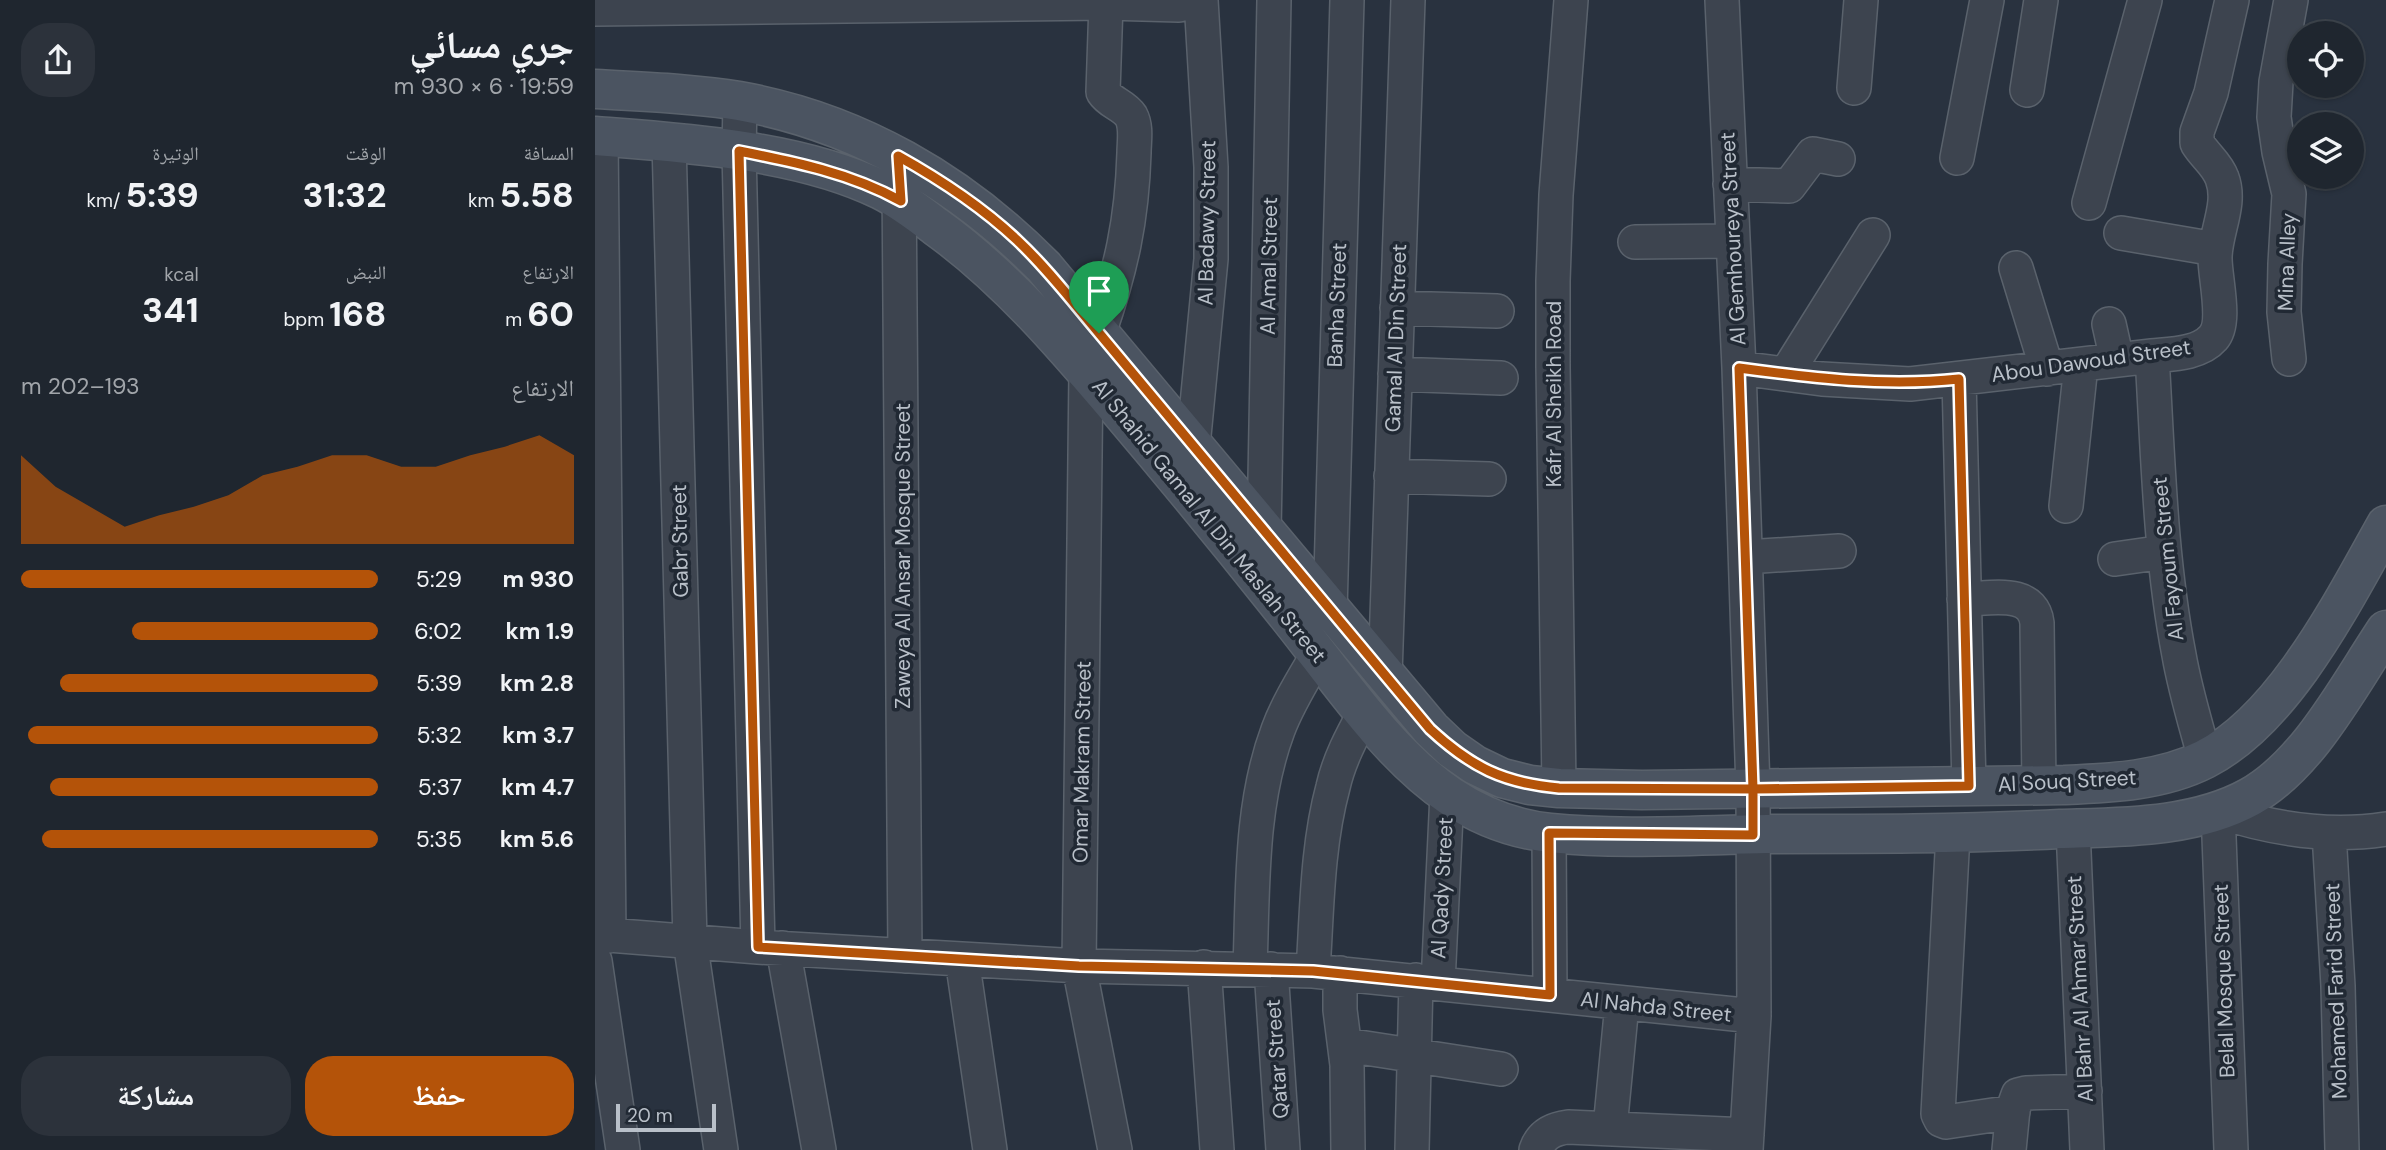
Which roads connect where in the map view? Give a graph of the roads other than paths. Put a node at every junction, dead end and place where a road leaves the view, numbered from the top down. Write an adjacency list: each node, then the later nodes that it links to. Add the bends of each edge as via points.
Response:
1 (1195, 0): 14 (street, via 1179,5)
2 (1201, 0): 50 (street, Al Badawy Street, via 1212,167 1211,259)
3 (1274, 0): 55 (street, Al Amal Street)
4 (1347, 0): 61 (street, Banha Street)
5 (1408, 0): 35 (street, Gamal Al Din Street)
6 (1571, 0): 69 (street, Kafr Al Sheikh Road, via 1554,268)
7 (1722, 0): 26 (street, Al Gemhoureya Street)
8 (1861, 0): 16 (street)
9 (1987, 0): 24 (street)
10 (2041, 0): 18 (street)
11 (2145, 0): 28 (street)
12 (2232, 0): 33 (street, Abou Dawoud Street, via 2211,93 2197,132 2197,143 2223,179 2225,197)
13 (2291, 0): 40 (street, Mina Alley, via 2274,117 2289,194 2284,300)
14 (1106, 3): 15 (street); 38 (street, via 1103,92 1130,114 1134,147 1128,235)
15 (595, 9)
16 (1854, 88)
17 (595, 89): 19 (street, Al Shahid Gamal Al Din Maslah Street)
18 (2027, 90)
19 (740, 102): 22 (street); 23 (street, Al Shahid Gamal Al Din Maslah Street, via 823,124)
20 (598, 136): 21 (street, Al Shahid Gamal Al Din Maslah Street); 80 (street)
21 (669, 142): 22 (street, Al Shahid Gamal Al Din Maslah Street); 79 (street, Gabr Street)
22 (739, 151): 27 (street, Al Shahid Gamal Al Din Maslah Street, via 852,178); 81 (street)
23 (898, 156): 27 (street, Zaweya Al Ansar Mosque Street); 38 (street, Al Shahid Gamal Al Din Maslah Street, via 961,194 1018,241)
24 (1957, 158)
25 (1838, 159): 26 (street, via 1813,154 1789,186)
26 (1730, 184): 31 (street, Al Gemhoureya Street)
27 (901, 201): 45 (street, Al Shahid Gamal Al Din Maslah Street, via 987,268); 82 (street, Zaweya Al Ansar Mosque Street)
28 (2089, 203)
29 (2121, 233): 33 (street)
30 (1873, 235): 47 (street)
31 (1732, 241): 32 (street); 43 (street, Al Gemhoureya Street)
32 (1635, 242)
33 (2215, 249): 39 (street, Abou Dawoud Street, via 2220,316 2214,337 2187,351)
34 (2016, 268): 44 (street)
35 (1397, 308): 36 (street); 46 (street, Gamal Al Din Street)
36 (1497, 312)
37 (2109, 324): 41 (street)
38 (1099, 333): 50 (street, Al Shahid Gamal Al Din Maslah Street)
39 (2152, 356): 41 (street, Abou Dawoud Street); 57 (street, Al Fayoum Street)
40 (2289, 359)
41 (2117, 360): 42 (street, Abou Dawoud Street)
42 (2081, 365): 44 (street, Abou Dawoud Street); 53 (street)
43 (1739, 368): 47 (street, Abou Dawoud Street); 58 (street, Al Gemhoureya Street)
44 (2047, 369): 49 (street, Abou Dawoud Street)
45 (1086, 371): 63 (street, Al Shahid Gamal Al Din Maslah Street); 84 (street, Omar Makram Street)
46 (1395, 374): 48 (street); 51 (street, Gamal Al Din Street)
47 (1786, 374): 49 (street, Abou Dawoud Street, via 1866,383)
48 (1501, 378)
49 (1959, 379): 60 (street)
50 (1192, 446): 55 (street, Al Shahid Gamal Al Din Maslah Street)
51 (1391, 476): 52 (street); 64 (street, Gamal Al Din Street)
52 (1489, 479)
53 (2066, 506)
54 (2386, 525): 66 (street, Al Souq Street, via 2280,695 2237,738)
55 (1264, 532): 61 (street, Al Shahid Gamal Al Din Maslah Street)
56 (1839, 551): 58 (street)
57 (2164, 552): 59 (street); 66 (street, Al Fayoum Street, via 2179,656)
58 (1746, 557): 70 (street, Al Gemhoureya Street)
59 (2115, 559)
60 (1964, 599): 67 (street); 68 (street, via 2015,598 2033,609 2037,623)
61 (1331, 611): 64 (street, Al Shahid Gamal Al Din Maslah Street)
62 (2386, 630): 72 (street, via 2297,759 2250,797)
63 (1318, 654): 65 (street, Al Shahid Gamal Al Din Maslah Street); 86 (street, Qatar Street, via 1279,727 1261,788 1257,822)
64 (1385, 675): 69 (street, Al Shahid Gamal Al Din Maslah Street, via 1430,729 1475,765 1502,778)
65 (1364, 712): 71 (street, Al Shahid Gamal Al Din Maslah Street); 87 (street, via 1346,747 1325,822)
66 (2205, 759): 68 (street, Al Souq Street, via 2167,773 2120,782)
67 (1969, 786): 68 (street, Al Souq Street); 70 (street, Al Souq Street)
68 (2039, 786)
69 (1559, 788): 70 (street, Al Shahid Gamal Al Din Maslah Street)
70 (1753, 789): 78 (street, Al Gemhoureya Street)
71 (1447, 794): 75 (street, Al Shahid Gamal Al Din Maslah Street, via 1505,825); 88 (street, Al Qady Street)
72 (2218, 811): 73 (street, via 2143,825); 76 (street, via 2273,827); 111 (street, Belal Mosque Street)
73 (2073, 829): 77 (street); 95 (street, Al Bahr Al Ahmar Street)
74 (2386, 830): 76 (street)
75 (1549, 833): 78 (street, Al Shahid Gamal Al Din Maslah Street); 89 (street)
76 (2329, 833): 112 (street, Mohamed Farid Street)
77 (1953, 834): 78 (street); 96 (street, via 1938,1114 1946,1122)
78 (1753, 835): 91 (street, Al Gemhoureya Street)
79 (690, 941): 80 (street, Al Nahda Street); 81 (street, Al Nahda Street); 101 (street, Gabr Street)
80 (600, 944): 100 (street)
81 (771, 948): 82 (street, Al Nahda Street); 102 (street)
82 (905, 956): 83 (street, Al Nahda Street)
83 (962, 960): 84 (street, Al Nahda Street); 103 (street)
84 (1079, 966): 85 (street, Al Nahda Street); 104 (street, Omar Makram Street)
85 (1204, 967): 86 (street, Al Nahda Street); 105 (street)
86 (1260, 968): 87 (street, Al Nahda Street); 106 (street, Qatar Street)
87 (1326, 972): 88 (street, Al Nahda Street); 92 (street)
88 (1427, 982): 89 (street, Al Nahda Street); 93 (street, Al Qady Street)
89 (1550, 995): 90 (street, Al Nahda Street)
90 (1622, 1004): 91 (street, Al Nahda Street); 97 (street)
91 (1754, 1016): 99 (street, Al Gemhoureya Street)
92 (1346, 1045): 93 (street); 107 (street)
93 (1414, 1057): 94 (street); 108 (street, Al Qady Street)
94 (1501, 1069)
95 (2085, 1091): 96 (street, via 2021,1094); 110 (street, Al Bahr Al Ahmar Street)
96 (2013, 1112): 109 (street)
97 (1610, 1128): 98 (street, via 1568,1127); 99 (street)
98 (1542, 1142)
99 (1746, 1142)
100 (623, 1150)
101 (721, 1150)
102 (819, 1150)
103 (990, 1150)
104 (1115, 1150)
105 (1217, 1150)
106 (1283, 1150)
107 (1348, 1150)
108 (1412, 1150)
109 (2009, 1150)
110 (2087, 1150)
111 (2231, 1150)
112 (2342, 1150)

